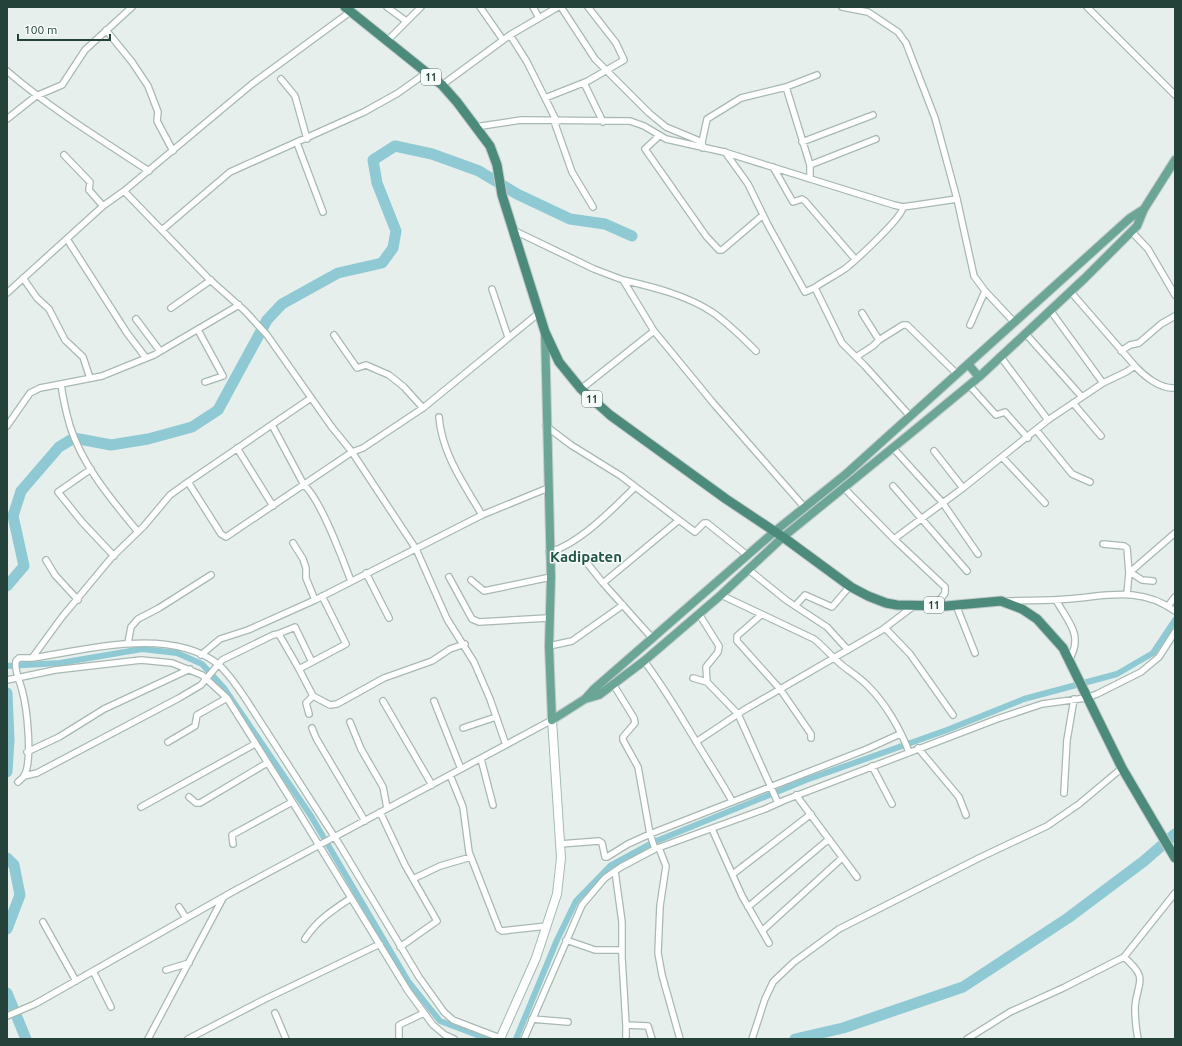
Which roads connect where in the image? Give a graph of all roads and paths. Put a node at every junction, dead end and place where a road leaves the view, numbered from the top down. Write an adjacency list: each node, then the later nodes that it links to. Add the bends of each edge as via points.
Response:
1 (132, 7): 13 (street)
2 (386, 7): 12 (street)
3 (420, 7): 12 (street)
4 (480, 7): 15 (street)
5 (532, 7): 11 (street)
6 (559, 7): 11 (street); 17 (street)
7 (588, 7): 17 (street, via 616,43 624,58 624,61)
8 (842, 7): 50 (street, via 868,12 898,32 906,43 935,118)
9 (1087, 7): 25 (street)
10 (347, 9): 16 (highway, 11); 41 (street)
11 (539, 18): 14 (street)
12 (406, 21): 16 (street)
13 (106, 30): 26 (street, via 85,50 62,85); 41 (street, via 148,86 158,112 157,121)
14 (510, 35): 15 (street); 27 (street)
15 (503, 40): 23 (street)
16 (387, 41): 19 (highway, 11)
17 (606, 70): 22 (street); 33 (street, via 658,122)
18 (7, 71): 26 (street)
19 (426, 73): 23 (highway, 11); 35 (street, via 392,97)
20 (817, 75): 24 (street)
21 (281, 79): 35 (street, via 295,96)
22 (584, 83): 27 (street); 31 (street)
23 (442, 85): 32 (highway, 11)
24 (786, 86): 38 (street); 40 (street, via 741,98 712,114 706,120)
25 (1175, 95)
26 (36, 96): 29 (street); 47 (street)
27 (545, 98): 30 (street)
28 (873, 115): 38 (street)
29 (7, 119)
30 (555, 122): 31 (street); 32 (street, via 521,120); 52 (street, via 572,172)
31 (603, 122): 34 (street, via 630,121)
32 (475, 127): 58 (highway, 11, via 490,146 497,165 502,195)
33 (676, 132): 37 (street); 40 (street)
34 (659, 136): 37 (street); 56 (street, via 645,149 706,236 719,250)
35 (307, 138): 39 (street)
36 (876, 139): 45 (street)
37 (680, 142): 40 (street)
38 (802, 142): 45 (street)
39 (297, 143): 55 (street); 57 (street, via 230,172)
40 (702, 145): 42 (street)
41 (173, 151): 47 (street)
42 (724, 152): 46 (street); 56 (street, via 742,174)
43 (64, 155): 51 (street, via 90,182 89,190)
44 (1175, 160): 54 (main road)
45 (810, 165): 48 (street)
46 (773, 167): 48 (street); 61 (street, via 793,202 805,201)
47 (149, 171): 49 (street)
48 (810, 178): 53 (street)
49 (124, 191): 51 (street); 57 (street)
50 (954, 200): 53 (street); 69 (street, via 967,237 972,271)
51 (103, 206): 60 (street)
52 (592, 207)
53 (903, 207): 61 (street, via 891,226)
54 (1144, 209): 59 (main road); 62 (main road, via 1130,218)
55 (323, 212)
56 (763, 215): 67 (street, via 805,292)
57 (162, 230): 65 (street)
58 (515, 230): 66 (street, via 594,269); 76 (highway, 11)
59 (1132, 231): 64 (main road); 72 (street, via 1148,249)
60 (68, 239): 63 (street); 96 (street, via 127,333)
61 (855, 259): 67 (street)
62 (1076, 268): 64 (main road); 80 (main road)
63 (23, 278): 71 (street); 101 (street, via 36,298 49,309 65,340 83,357)
64 (1085, 278): 70 (main road)
65 (211, 280): 73 (street); 74 (street)
66 (623, 280): 84 (street); 92 (street, via 682,298 711,311)
67 (814, 288): 95 (street, via 842,343)
68 (492, 289): 88 (street)
69 (985, 291): 80 (street); 81 (street)
70 (1070, 291): 75 (main road); 93 (street)
71 (7, 293)
72 (1175, 295)
73 (239, 305): 83 (street); 109 (street, via 267,335)
74 (171, 308)
75 (1050, 310): 86 (main road); 103 (street)
76 (540, 312): 85 (highway, 11); 88 (street)
77 (862, 313): 89 (street)
78 (1175, 316): 93 (street, via 1139,343)
79 (136, 319): 91 (street)
80 (1014, 322): 82 (main road)
81 (970, 325)
82 (1007, 329): 90 (main road); 97 (main road)
83 (198, 330): 91 (street); 102 (street, via 223,376)
84 (654, 331): 107 (street); 138 (street)
85 (545, 332): 107 (highway, 11, via 559,362); 117 (main road)
86 (1025, 333): 90 (main road); 108 (street)
87 (334, 335): 111 (street, via 357,368 366,365 389,375)
88 (508, 337): 111 (street)
89 (878, 340): 95 (street); 99 (street, via 907,325)
90 (1017, 340): 94 (main road)
91 (160, 351): 96 (street)
92 (756, 351)
93 (1121, 351): 98 (street)
94 (1000, 356): 100 (main road); 114 (street)
95 (856, 357): 112 (street)
96 (146, 358): 101 (street, via 102,376)
97 (968, 364): 99 (main road); 100 (main road)
98 (1135, 366): 103 (street); 106 (street, via 1154,382)
99 (957, 374): 112 (main road)
100 (979, 377): 105 (main road)
101 (90, 378): 104 (street)
102 (205, 382)
103 (1103, 383): 108 (street)
104 (61, 384): 116 (street, via 40,388 30,393); 126 (street, via 63,403 73,434)
105 (969, 385): 120 (street, via 996,415 1003,411); 122 (main road)
106 (1175, 388)
107 (581, 389): 144 (highway, 11, via 610,415)
108 (1082, 397): 110 (street)
109 (311, 398): 115 (street); 124 (street)
110 (1073, 403): 114 (street); 119 (street)
111 (423, 408): 124 (street, via 363,448)
112 (910, 416): 138 (main road)
113 (439, 417): 139 (street, via 442,440 448,457)
114 (1048, 420): 118 (street)
115 (272, 425): 121 (street); 129 (street)
116 (7, 426)
117 (546, 426): 131 (street); 133 (main road)
118 (1037, 431): 120 (street); 128 (street, via 1072,474)
119 (1101, 436)
120 (1028, 438): 125 (street)
121 (237, 448): 127 (street); 137 (street)
122 (893, 448): 132 (main road); 135 (street)
123 (934, 451): 134 (street)
124 (352, 452): 129 (street); 148 (street)
125 (1003, 458): 134 (street); 136 (street)
126 (91, 469): 142 (street); 152 (street, via 58,492)
127 (188, 482): 137 (street, via 224,536 233,533); 142 (street, via 170,495)
128 (1090, 482)
129 (304, 485): 137 (street); 163 (street, via 329,528)
130 (893, 486): 140 (street)
131 (635, 487): 141 (street); 149 (street, via 595,524 572,541)
132 (843, 487): 144 (main road); 145 (street)
133 (548, 488): 139 (street); 149 (main road)
134 (963, 488): 135 (street)
135 (942, 502): 140 (street); 150 (street)
136 (1045, 503)
137 (274, 506)
138 (805, 508): 144 (main road)
139 (482, 515): 148 (street)
140 (920, 519): 145 (street); 156 (street)
141 (679, 520): 151 (street, via 695,532 707,523); 165 (street)
142 (138, 532): 152 (street)
143 (1175, 533): 157 (street)
144 (778, 534): 151 (main road); 155 (main road); 166 (highway, 11)
145 (894, 539): 177 (street, via 945,587 945,593)
146 (293, 543): 172 (street, via 303,559 306,578)
147 (1103, 544): 157 (street, via 1127,548)
148 (416, 549): 158 (street); 190 (street, via 448,619)
149 (549, 552): 161 (main road)
150 (978, 554)
151 (747, 555): 188 (main road)
152 (114, 556): 171 (street)
153 (46, 560): 171 (street, via 55,575)
154 (587, 563): 165 (street)
155 (749, 570): 168 (main road); 179 (street)
156 (967, 571)
157 (1130, 573): 164 (street, via 1142,580); 167 (street)
158 (366, 574): 163 (street); 183 (street)
159 (211, 575): 189 (street, via 138,619 131,627)
160 (449, 576): 184 (street, via 472,619 479,622)
161 (551, 577): 162 (street, via 484,591); 184 (main road)
162 (470, 580)
163 (351, 581): 169 (street)
164 (1153, 581)
165 (603, 583): 175 (street)
166 (850, 586): 176 (highway, 11, via 886,603); 179 (street, via 832,607 805,595)
167 (1127, 594): 173 (street); 180 (street, via 1158,601)
168 (721, 595): 181 (main road); 182 (street)
169 (322, 596): 172 (street); 199 (street, via 346,644)
170 (1175, 597): 180 (street)
171 (78, 600): 195 (street)
172 (315, 600): 194 (street, via 220,640)
173 (1056, 600): 174 (street); 197 (street, via 1076,637 1076,645)
174 (1001, 601): 178 (highway, 11); 197 (highway, 11, via 1022,609 1036,619 1060,644)
175 (622, 605): 188 (street); 191 (street, via 572,641)
176 (915, 605): 177 (highway, 11); 185 (street)
177 (936, 605): 178 (highway, 11)
178 (956, 605): 193 (street)
179 (795, 606): 192 (street, via 827,627)
180 (1172, 609)
181 (699, 614): 198 (main road); 206 (street, via 719,646 718,652 706,668)
182 (761, 615): 196 (street, via 814,639); 208 (street, via 737,636 737,641)
183 (389, 618)
184 (548, 618): 191 (main road)
185 (885, 628): 192 (street); 218 (street, via 910,654)
186 (1175, 632): 209 (street, via 1159,656 1142,672 1118,685)
187 (278, 634): 199 (street, via 295,628); 200 (street, via 222,660); 202 (street)
188 (653, 639): 212 (main road)
189 (128, 643): 194 (street, via 168,646); 195 (street)
190 (464, 644): 210 (street, via 450,649 432,661 384,678 337,704 330,705); 219 (street)
191 (549, 646): 220 (main road)
192 (848, 650): 196 (street)
193 (975, 653)
194 (201, 654): 200 (street)
195 (32, 658): 203 (street, via 19,658 15,663)
196 (834, 658): 208 (street); 224 (street, via 863,681 878,697)
197 (1069, 660): 209 (highway, 11)
198 (644, 661): 207 (main road); 227 (street, via 662,685)
199 (312, 662): 202 (street)
200 (218, 666): 204 (street); 259 (street, via 232,679 247,701)
201 (190, 669): 203 (street, via 172,663 141,660 55,670); 204 (street); 232 (street, via 104,709 59,737)
202 (299, 669): 210 (street)
203 (14, 678): 232 (street, via 22,690 28,720)
204 (208, 678): 211 (street); 239 (street, via 179,698 37,773)
205 (693, 678): 206 (street)
206 (707, 682): 217 (street)
207 (613, 684): 212 (main road, via 599,695); 258 (street, via 634,718 635,723 623,740 638,767)
208 (780, 689): 217 (street); 225 (street, via 811,734)
209 (1085, 694): 213 (street); 236 (highway, 11)
210 (313, 696): 216 (street, via 306,703)
211 (226, 698): 226 (street, via 197,715 195,726); 228 (street)
212 (585, 699): 220 (main road)
213 (1074, 699): 230 (street, via 1042,704); 243 (street, via 1067,740)
214 (383, 701): 241 (street)
215 (434, 701): 237 (street)
216 (309, 714)
217 (738, 714): 227 (street); 242 (street)
218 (953, 715)
219 (496, 717): 223 (street); 229 (street)
220 (552, 720): 229 (street); 263 (main road)
221 (350, 722): 252 (street, via 361,749 383,787)
222 (312, 728): 256 (street)
223 (463, 728)
224 (900, 735): 231 (street); 242 (street)
225 (811, 738)
226 (168, 742)
227 (696, 742): 246 (street, via 713,766)
228 (255, 744): 234 (street); 251 (street)
229 (506, 746): 233 (street)
230 (918, 748): 231 (street); 255 (street, via 959,797)
231 (908, 750): 235 (street)
232 (27, 752): 239 (street)
233 (481, 759): 237 (street); 250 (street)
234 (267, 763): 245 (street, via 200,803); 247 (street)
235 (872, 766): 244 (street); 249 (street)
236 (1122, 768): 267 (highway, 11); 309 (street, via 1079,804 1047,826 839,929 813,948 773,982)
237 (460, 770): 238 (street)
238 (450, 775): 241 (street); 265 (street, via 462,807)
239 (24, 776): 240 (street)
240 (18, 782)
241 (432, 785): 252 (street)
242 (771, 787): 246 (street); 248 (street)
243 (1064, 793)
244 (796, 796): 248 (street); 254 (street)
245 (189, 797)
246 (732, 801): 258 (street)
247 (292, 802): 261 (street, via 232,835); 262 (street)
248 (778, 802): 257 (street)
249 (892, 804)
250 (493, 805)
251 (141, 808)
252 (387, 808): 253 (street)
253 (380, 812): 256 (street); 271 (street)
254 (811, 814): 260 (street); 269 (street)
255 (966, 815)
256 (365, 821): 259 (street)
257 (712, 829): 264 (street); 269 (street)
258 (651, 835): 263 (street, via 628,844 606,858 602,843 599,841); 264 (street)
259 (333, 838): 262 (street); 285 (street)
260 (829, 839): 266 (street); 276 (street)
261 (233, 844)
262 (320, 844): 273 (street); 274 (street)
263 (560, 844): 279 (main road, via 561,858 556,894)
264 (656, 847): 268 (street); 308 (street, via 666,866 660,906 658,953)
265 (471, 857): 271 (street, via 440,866); 279 (street, via 499,929 502,931)
266 (842, 858): 270 (street); 280 (street)
267 (1175, 858)
268 (615, 871): 282 (street, via 605,878 582,905); 286 (street, via 621,906)
269 (733, 874): 276 (street)
270 (857, 877)
271 (414, 879): 285 (street, via 437,921)
272 (1175, 893): 287 (street)
273 (223, 897): 277 (street); 288 (street)
274 (351, 898): 281 (street, via 322,917); 284 (street)
275 (179, 907): 277 (street)
276 (748, 907): 280 (street)
277 (186, 918): 290 (street)
278 (43, 922): 291 (street)
279 (547, 926): 304 (main road, via 536,958)
280 (762, 931): 283 (street)
281 (304, 939)
282 (566, 940): 286 (street, via 595,950); 296 (street)
283 (769, 942)
284 (380, 944): 294 (street); 300 (street)
285 (400, 947): 304 (street, via 444,1012 453,1020)
286 (622, 950): 298 (street)
287 (1124, 957): 310 (street, via 1010,1012); 311 (street, via 1141,980 1135,1007)
288 (189, 963): 289 (street); 299 (street)
289 (166, 970)
290 (93, 971): 291 (street); 292 (street)
291 (76, 981): 295 (street)
292 (111, 1007)
293 (275, 1013): 301 (street)
294 (424, 1013): 302 (street, via 399,1025); 303 (street, via 433,1025)
295 (8, 1016)
296 (532, 1019): 297 (street); 305 (street)
297 (568, 1022)
298 (626, 1025): 306 (street); 307 (street, via 648,1026)
299 (148, 1039)
300 (188, 1039)
301 (286, 1039)
302 (399, 1039)
303 (454, 1039)
304 (500, 1039)
305 (524, 1039)
306 (626, 1039)
307 (652, 1039)
308 (680, 1039)
309 (752, 1039)
310 (967, 1039)
311 (1138, 1039)

